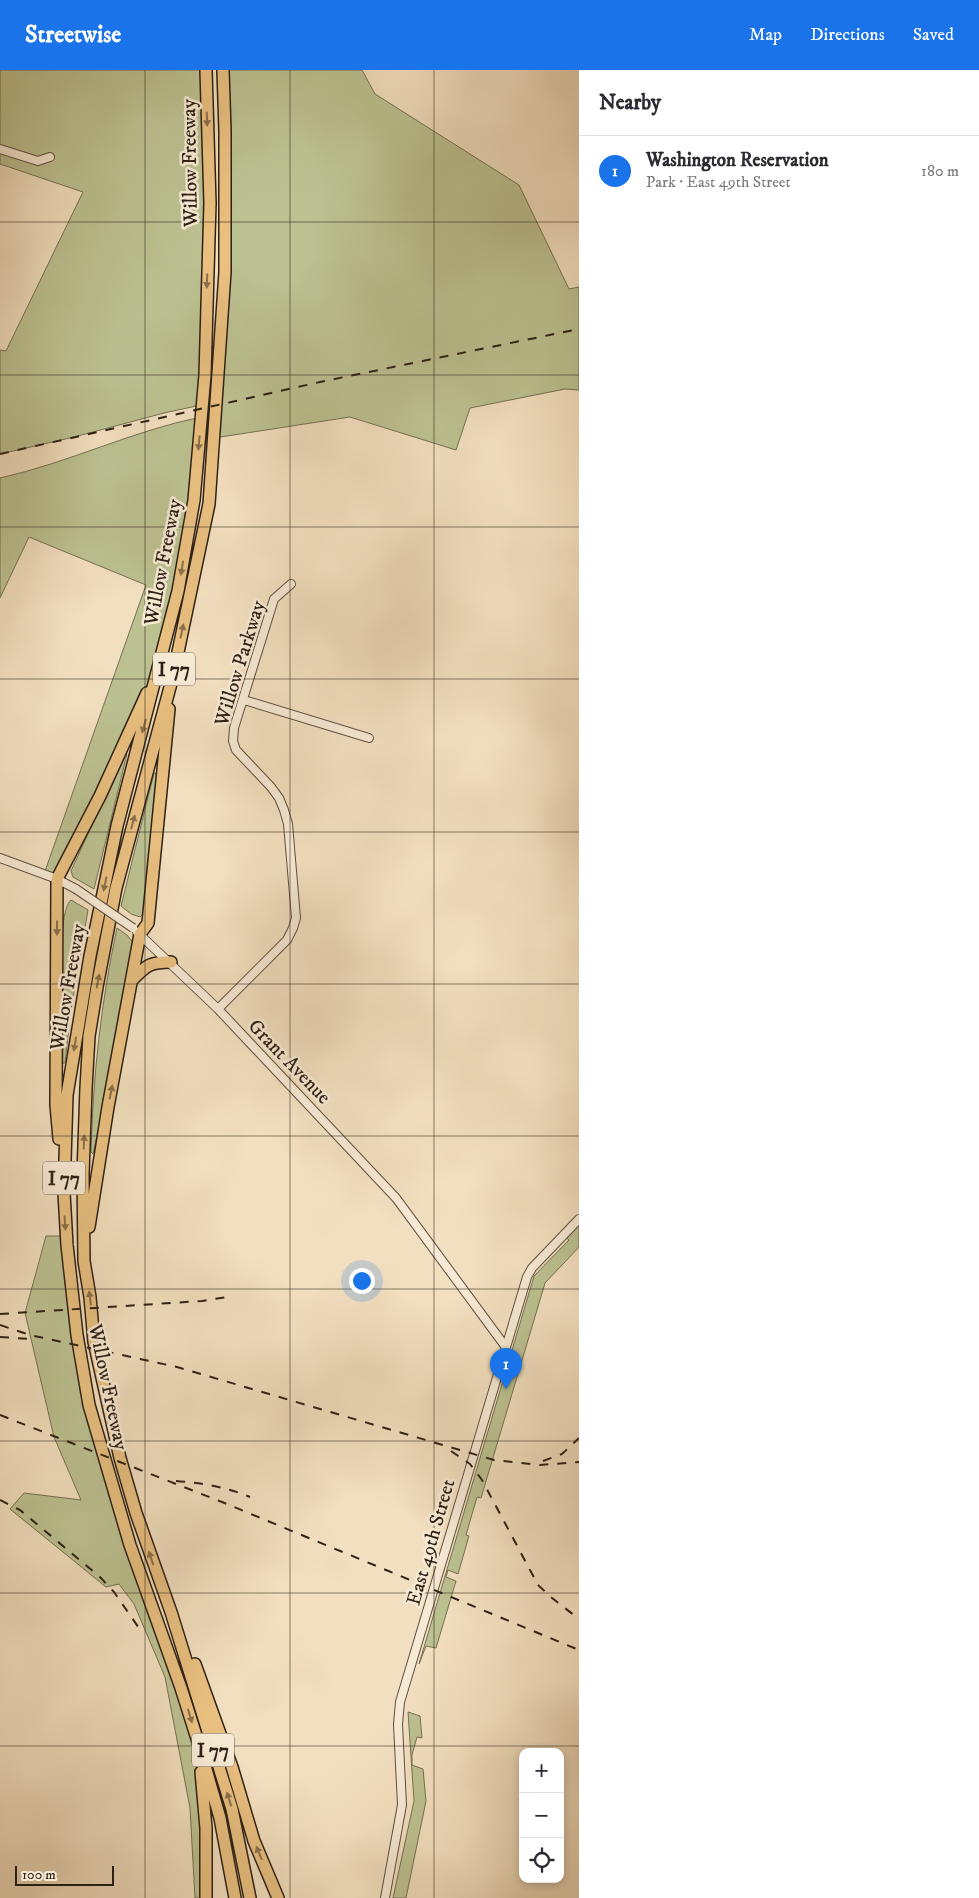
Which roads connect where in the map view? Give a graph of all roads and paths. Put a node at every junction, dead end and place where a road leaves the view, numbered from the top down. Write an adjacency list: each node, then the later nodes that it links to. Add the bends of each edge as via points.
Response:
1 (206, 70): 6 (highway, Willow Freeway / I 77, one-way to 6, via 210,203 204,384 194,500 178,592)
2 (223, 70): 7 (highway, Willow Freeway / I 77, one-way to 2, via 209,504 225,272)
3 (0, 149): 4 (street, via 38,161)
4 (50, 157)
5 (291, 584): 8 (street, Willow Parkway, via 274,599)
6 (161, 662): 11 (highway, via 100,796); 16 (highway, Willow Freeway / I 77, one-way to 16, via 117,826 90,956 67,1096)
7 (173, 676): 12 (highway, via 148,924); 18 (highway, Willow Freeway / I 77, one-way to 7, via 83,1174 89,1036 116,888)
8 (244, 700): 9 (street); 15 (street, Willow Parkway, via 233,735 234,746 271,787 284,810 296,918 287,940)
9 (369, 738)
10 (0, 858): 11 (street, Grant Avenue)
11 (57, 879): 12 (street, Grant Avenue, bridge); 16 (highway, one-way to 16, via 56,1105)
12 (136, 931): 13 (street, Grant Avenue); 14 (highway)
13 (171, 962): 14 (highway, via 147,964); 15 (street, Grant Avenue)
14 (133, 979): 18 (highway, one-way to 14, via 108,1107)
15 (218, 1009): 19 (street, Grant Avenue, via 396,1198)
16 (64, 1193): 21 (highway, Willow Freeway / I 77, one-way to 21, via 77,1335 89,1405 130,1544)
17 (579, 1219): 19 (street, East 49th Street, via 532,1268)
18 (84, 1261): 20 (highway, Willow Freeway / I 77, one-way to 18, via 120,1458 94,1342)
19 (505, 1346): 26 (street, East 49th Street, via 400,1702 402,1805)
20 (171, 1612): 24 (highway, Willow Freeway / I 77, one-way to 20, via 232,1809); 25 (highway, one-way to 20, via 254,1841 210,1704 187,1643)
21 (199, 1745): 22 (highway, via 206,1828); 23 (highway, Willow Freeway / I 77, via 220,1818)
22 (206, 1898)
23 (235, 1898)
24 (250, 1898)
25 (278, 1898)
26 (384, 1898)

